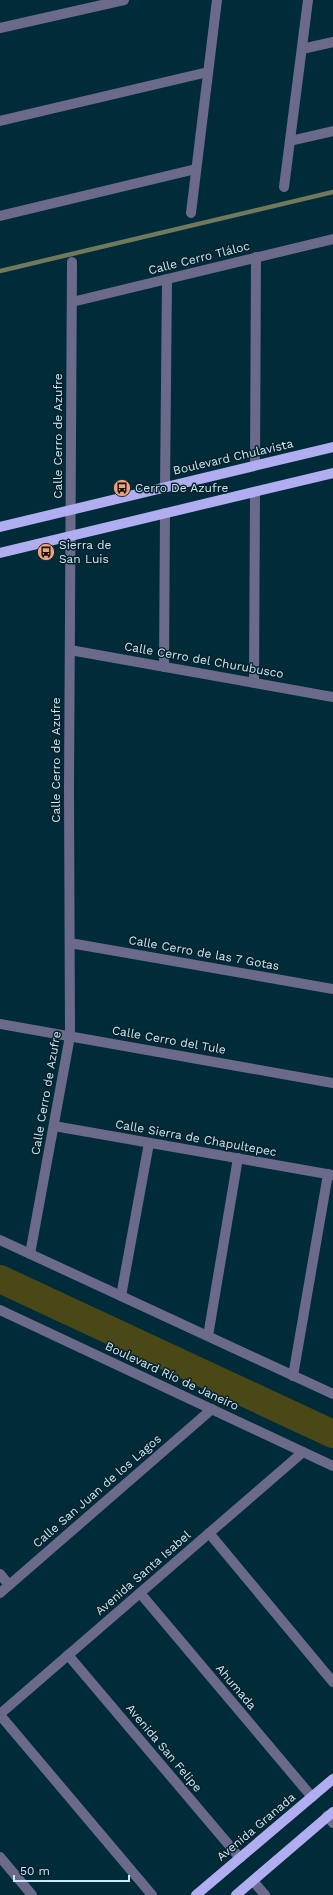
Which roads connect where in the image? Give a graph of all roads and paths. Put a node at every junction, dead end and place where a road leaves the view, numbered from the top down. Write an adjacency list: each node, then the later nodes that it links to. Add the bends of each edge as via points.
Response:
1 (124, 0): 4 (street)
2 (217, 0): 7 (street)
3 (308, 0): 6 (street)
4 (0, 28)
5 (333, 42): 6 (street)
6 (302, 49): 10 (street)
7 (208, 72): 8 (street); 11 (street)
8 (0, 121)
9 (333, 131): 10 (street)
10 (290, 141): 12 (street)
11 (196, 169): 13 (street); 14 (street)
12 (284, 187)
13 (191, 212)
14 (0, 216)
15 (333, 239): 16 (street, Calle Cerro Tláloc)
16 (256, 257): 18 (street, Calle Cerro Tláloc); 21 (street)
17 (72, 262): 19 (street, Calle Cerro de Azufre)
18 (167, 279): 19 (street, Calle Cerro Tláloc); 23 (street)
19 (72, 302): 25 (street, Calle Cerro de Azufre)
20 (333, 447): 21 (main road, Boulevard Chulavista)
21 (255, 465): 23 (main road, Boulevard Chulavista)
22 (333, 473): 24 (main road)
23 (165, 487): 25 (main road, Boulevard Chulavista)
24 (255, 492): 26 (main road); 32 (street)
25 (70, 510): 27 (main road, Boulevard Chulavista); 28 (street, Calle Cerro de Azufre)
26 (165, 513): 28 (main road); 31 (street)
27 (0, 527)
28 (70, 536): 29 (main road); 30 (street, Calle Cerro de Azufre)
29 (0, 553)
30 (70, 650): 31 (street, Calle Cerro del Churubusco); 34 (street, Calle Cerro de Azufre)
31 (164, 666): 32 (street, Calle Cerro del Churubusco)
32 (254, 683): 33 (street, Calle Cerro del Churubusco)
33 (333, 697)
34 (70, 942): 35 (street, Calle Cerro de las 7 Gotas); 37 (street, Calle Cerro de Azufre)
35 (333, 989)
36 (0, 1024): 37 (street, Calle Cerro del Tule)
37 (70, 1036): 38 (street, Calle Cerro del Tule); 39 (street, Calle Cerro de Azufre)
38 (333, 1083)
39 (54, 1126): 40 (street, Calle Sierra de Chapultepec); 44 (street, Calle Cerro de Azufre)
40 (149, 1142): 41 (street, Calle Sierra de Chapultepec); 45 (street)
41 (238, 1158): 42 (street, Calle Sierra de Chapultepec); 47 (street)
42 (330, 1175): 48 (street)
43 (0, 1240): 44 (street)
44 (30, 1254): 45 (street)
45 (121, 1296): 47 (street)
46 (0, 1310): 50 (street, Boulevard Río de Janeiro)
47 (208, 1336): 48 (street)
48 (293, 1376): 49 (street)
49 (333, 1394)
50 (212, 1409): 51 (street, Boulevard Río de Janeiro); 55 (street, Calle San Juan de los Lagos)
51 (303, 1452): 52 (street, Boulevard Río de Janeiro); 53 (street, Avenida Santa Isabel)
52 (333, 1466)
53 (209, 1533): 57 (street, Avenida Santa Isabel); 59 (street)
54 (0, 1574): 55 (street)
55 (9, 1585): 56 (street, Calle San Juan de los Lagos)
56 (0, 1593)
57 (140, 1593): 58 (street, Avenida Santa Isabel); 62 (street, Ahumada)
58 (68, 1655): 60 (street, Avenida Santa Isabel); 65 (street, Avenida San Felipe)
59 (333, 1682)
60 (0, 1715): 68 (street)
61 (333, 1779): 62 (main road, Avenida Granada)
62 (312, 1797): 65 (main road, Avenida Granada)
63 (331, 1817): 66 (main road)
64 (0, 1857): 67 (street)
65 (240, 1858): 69 (main road, Avenida Granada)
66 (253, 1881): 70 (main road); 71 (street)
67 (32, 1895)
68 (152, 1895)
69 (196, 1895)
70 (236, 1895)
71 (265, 1895)

